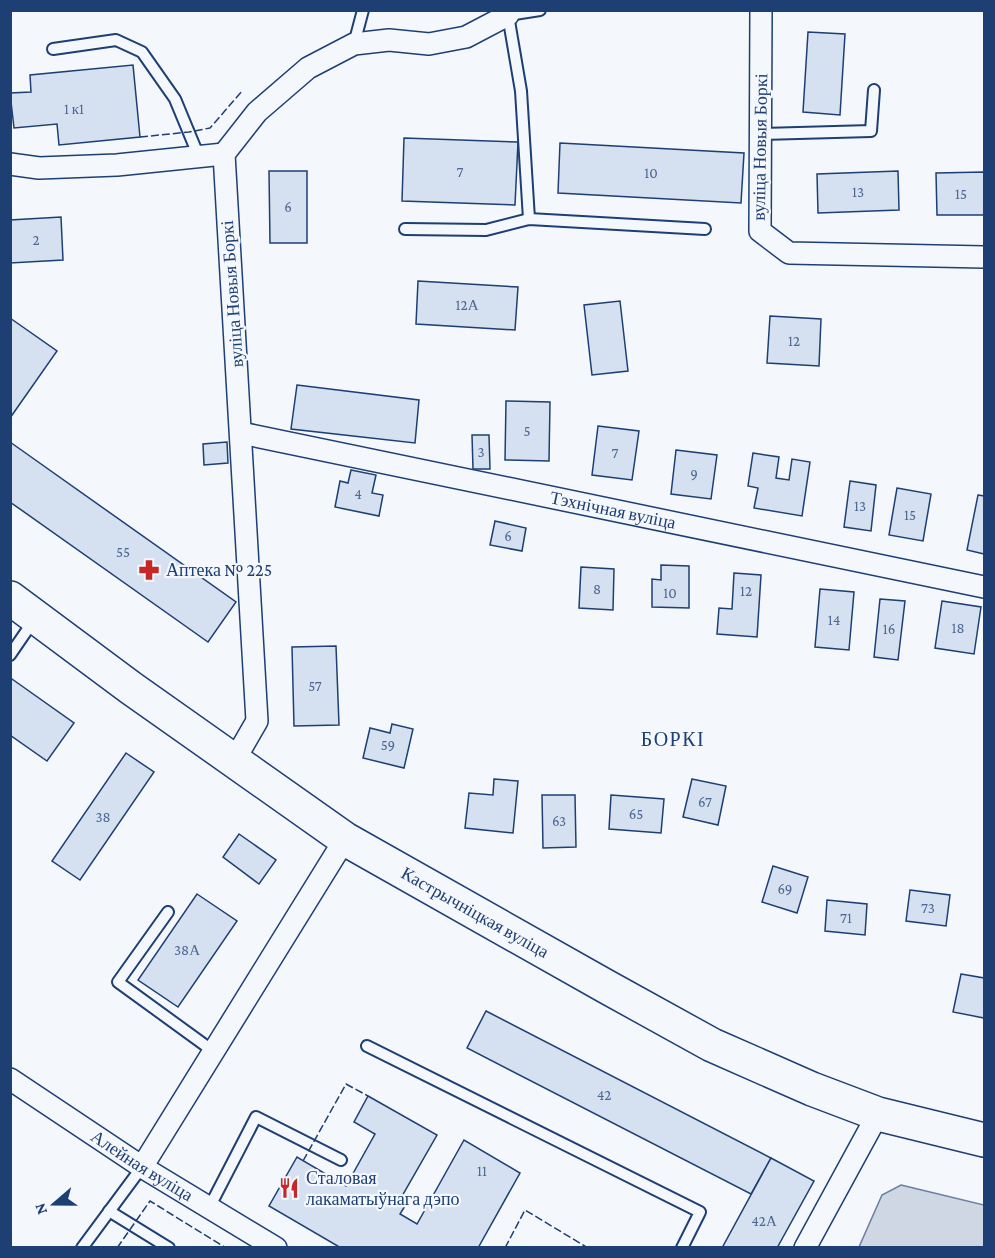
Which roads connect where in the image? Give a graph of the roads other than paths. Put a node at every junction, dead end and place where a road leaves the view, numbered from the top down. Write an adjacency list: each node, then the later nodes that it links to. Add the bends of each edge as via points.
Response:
1 (363, 10): 5 (lane)
2 (540, 10): 4 (lane)
3 (761, 10): 8 (street, вуліца Новыя Боркі)
4 (507, 13): 5 (street, via 466,37 429,44 389,40); 12 (lane, via 521,91)
5 (354, 44): 9 (street, via 308,68 257,112)
6 (53, 49): 10 (lane, via 116,40 142,52 175,99)
7 (874, 90): 8 (lane, via 872,131)
8 (760, 134): 15 (street, вуліца Новыя Боркі, via 760,231 789,252)
9 (224, 154): 10 (street); 16 (street, вуліца Новыя Боркі)
10 (199, 157): 11 (street, via 39,168)
11 (10, 164)
12 (529, 219): 13 (lane, via 486,230); 14 (lane)
13 (405, 229)
14 (705, 229)
15 (984, 257)
16 (241, 433): 17 (street, Тэхнічная вуліца); 21 (street, вуліца Новыя Боркі, via 257,721)
17 (984, 587)
18 (10, 598): 19 (main road, Кастрычніцкая вуліца)
19 (36, 617): 20 (lane); 21 (main road, Кастрычніцкая вуліца)
20 (10, 655)
21 (234, 761): 22 (main road, Кастрычніцкая вуліца)
22 (345, 839): 25 (street); 27 (main road, Кастрычніцкая вуліца, via 712,1045)
23 (168, 912): 25 (lane, via 118,982)
24 (368, 1046): 36 (lane, via 700,1212)
25 (213, 1051): 30 (street)
26 (10, 1079): 30 (street, Алейная вуліца)
27 (878, 1114): 28 (main road, Кастрычніцкая вуліца); 37 (street)
28 (984, 1140)
29 (341, 1160): 31 (lane, via 256,1117)
30 (142, 1167): 31 (street, Алейная вуліца); 32 (lane)
31 (209, 1208): 35 (street, Алейная вуліца)
32 (109, 1211): 33 (lane); 34 (lane)
33 (82, 1248)
34 (169, 1248)
35 (276, 1248)
36 (682, 1248)
37 (805, 1248)

